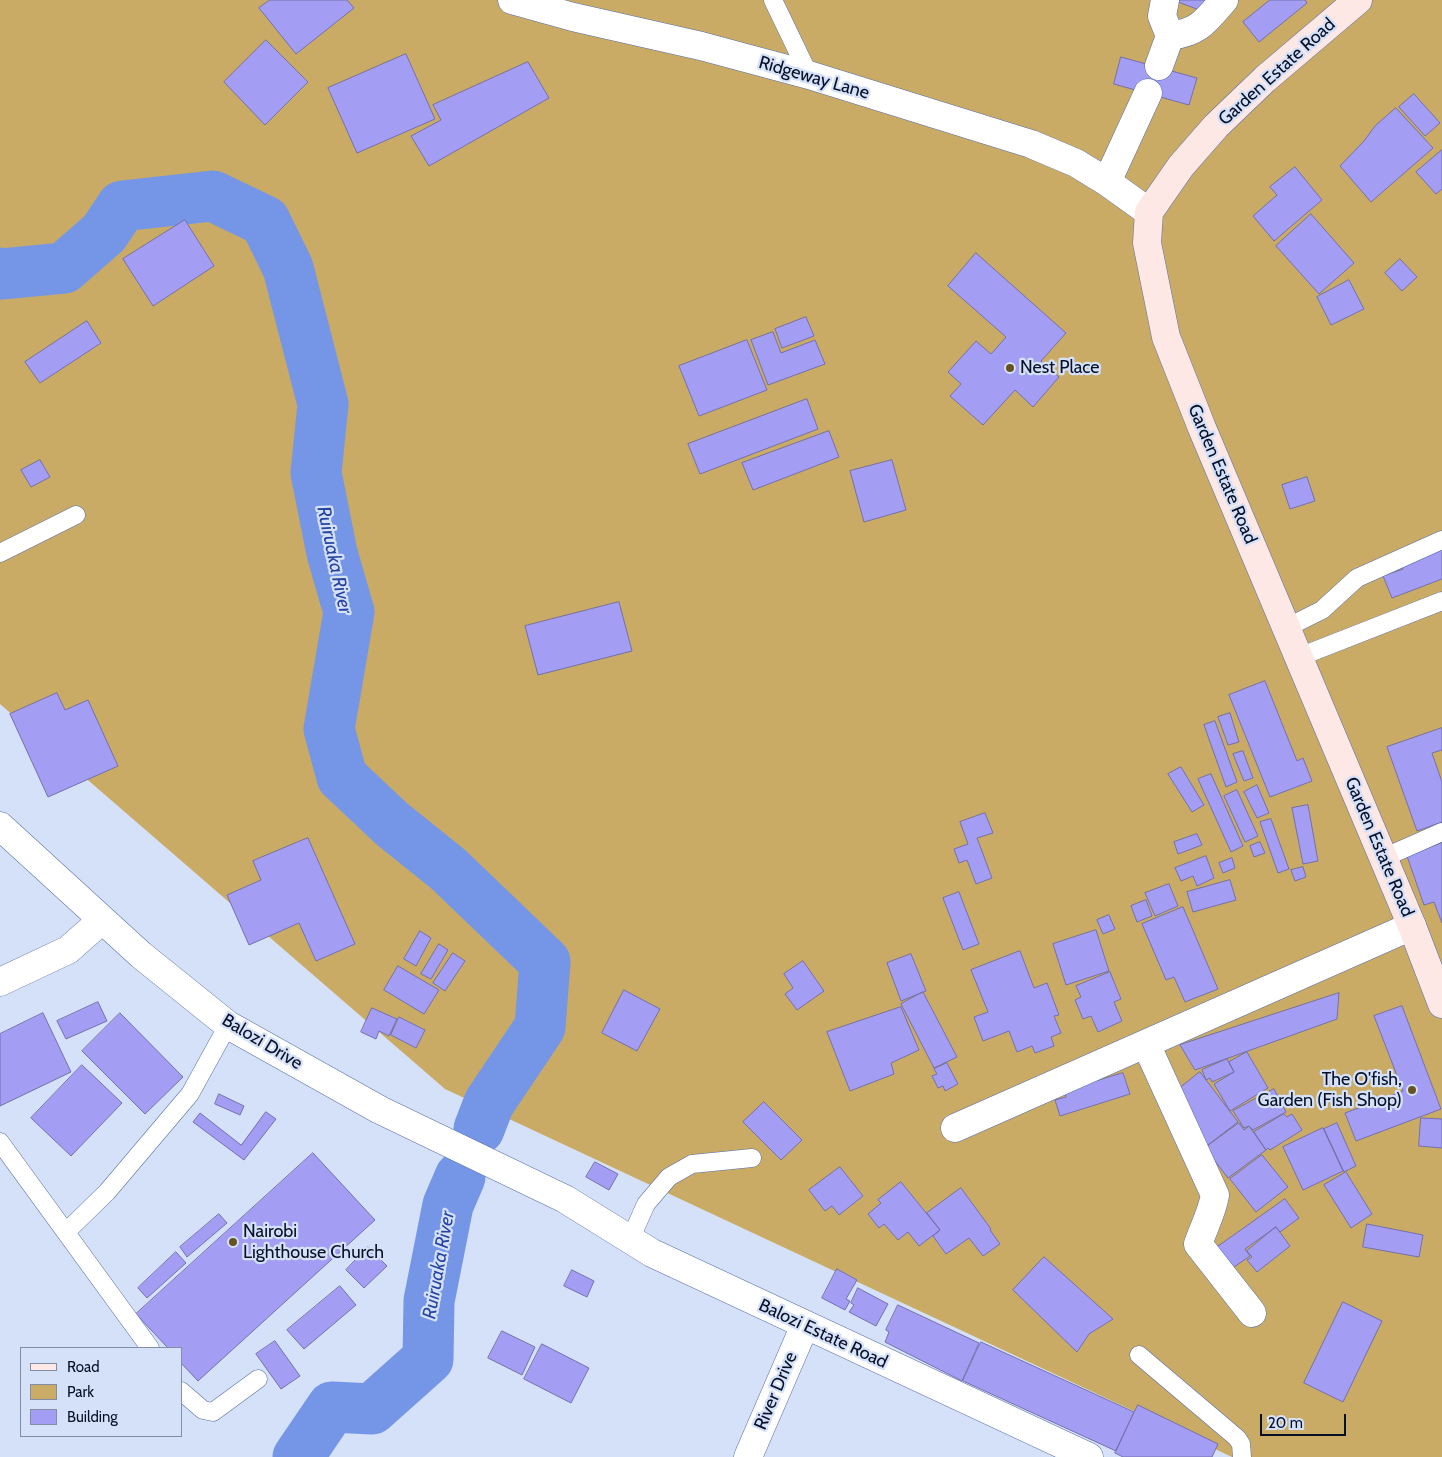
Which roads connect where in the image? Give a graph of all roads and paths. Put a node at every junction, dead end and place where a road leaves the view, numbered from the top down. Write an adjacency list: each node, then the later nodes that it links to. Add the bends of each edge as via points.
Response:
1 (512, 0): 8 (street, Ridgeway Lane)
2 (773, 0): 8 (lane)
3 (1165, 0): 6 (street, via 1162,16)
4 (1224, 0): 6 (street, via 1205,22 1187,34)
5 (1358, 0): 11 (street, Garden Estate Road, via 1265,79 1216,126 1181,166)
6 (1170, 36): 7 (street)
7 (1158, 66)
8 (809, 75): 10 (street, Ridgeway Lane, via 1031,144 1076,163)
9 (1148, 93): 10 (street)
10 (1107, 182): 11 (street, Ridgeway Lane)
11 (1149, 212): 16 (street, Garden Estate Road, via 1147,243 1166,338)
12 (76, 515): 14 (lane)
13 (1442, 540): 16 (lane, via 1357,578 1322,610)
14 (0, 553)
15 (1442, 601): 17 (lane)
16 (1286, 628): 17 (street, Garden Estate Road)
17 (1299, 657): 20 (street, Garden Estate Road)
18 (0, 826): 21 (street, Balozi Drive)
19 (1442, 832): 20 (lane)
20 (1383, 858): 22 (street, Garden Estate Road)
21 (102, 920): 23 (street, via 68,950); 25 (street, Balozi Drive)
22 (1412, 926): 24 (street, Garden Estate Road); 26 (street)
23 (0, 982)
24 (1442, 1004)
25 (228, 1025): 30 (street, Balozi Drive, via 380,1110); 31 (lane, via 190,1094 107,1192)
26 (1146, 1044): 27 (street); 33 (street, via 1215,1195 1212,1212 1198,1244)
27 (955, 1128)
28 (0, 1142): 31 (lane)
29 (752, 1158): 32 (lane, via 692,1164 669,1176 646,1204)
30 (565, 1199): 32 (street, Balozi Estate Road)
31 (66, 1232): 35 (lane)
32 (630, 1240): 34 (street, Balozi Estate Road)
33 (1252, 1313)
34 (805, 1325): 39 (street, River Drive); 40 (street, Balozi Estate Road)
35 (149, 1347)
36 (1139, 1355): 41 (lane, via 1237,1438)
37 (258, 1379): 38 (lane, via 213,1412 203,1410)
38 (182, 1392)
39 (748, 1457)
40 (1088, 1457)
41 (1242, 1457)

